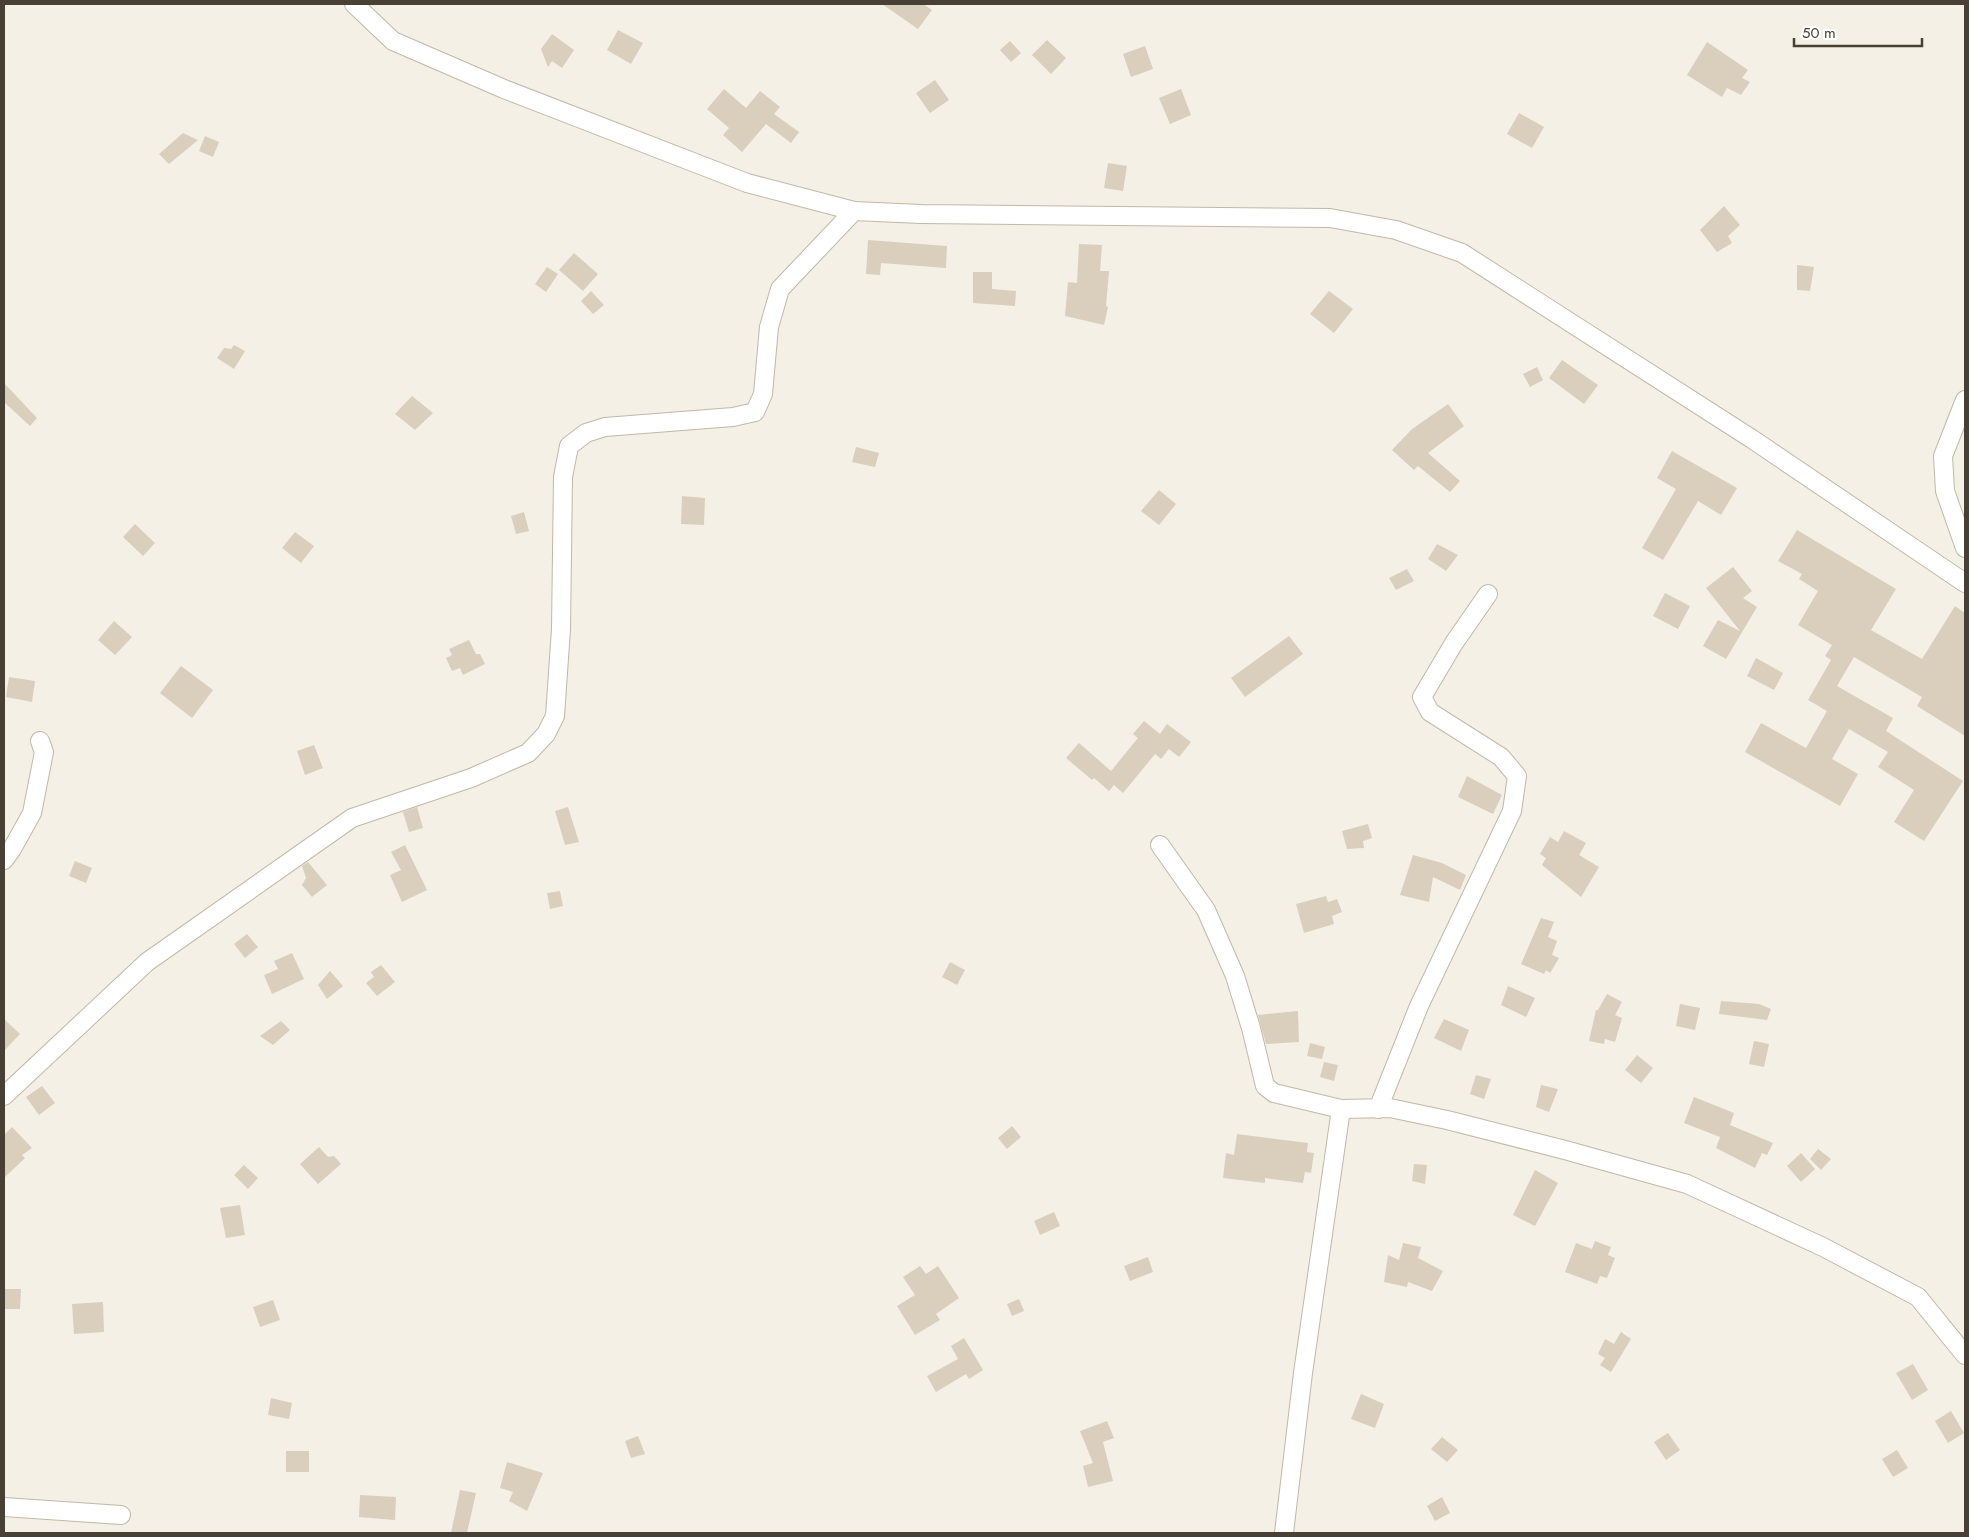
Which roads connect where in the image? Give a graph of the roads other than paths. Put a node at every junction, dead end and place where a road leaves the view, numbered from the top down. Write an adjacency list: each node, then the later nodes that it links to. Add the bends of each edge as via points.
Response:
1 (354, 4): 2 (street, via 393,41 504,89 746,183)
2 (854, 211): 5 (street, via 1330,218 1396,230 1462,253 1760,444); 10 (street, via 780,289 768,327 763,394 755,412 732,417 605,427 586,433 569,446 563,477 555,716 546,734 528,753 471,778 352,818 147,962)
3 (1965, 400): 4 (street, via 1943,456 1945,492)
4 (1965, 549): 5 (street)
5 (1959, 577)
6 (1488, 594): 11 (street, via 1422,697 1430,712 1502,757 1517,776 1512,811 1419,1006)
7 (40, 741): 9 (street, via 44,752 32,813)
8 (1160, 845): 12 (street, via 1206,910 1235,976 1265,1086 1274,1093)
9 (4, 860)
10 (4, 1096)
11 (1378, 1108): 12 (street); 13 (street, via 1448,1120 1687,1184 1823,1247 1918,1297)
12 (1341, 1109): 16 (street)
13 (1965, 1355)
14 (4, 1507): 15 (street)
15 (121, 1515)
16 (1284, 1533)

